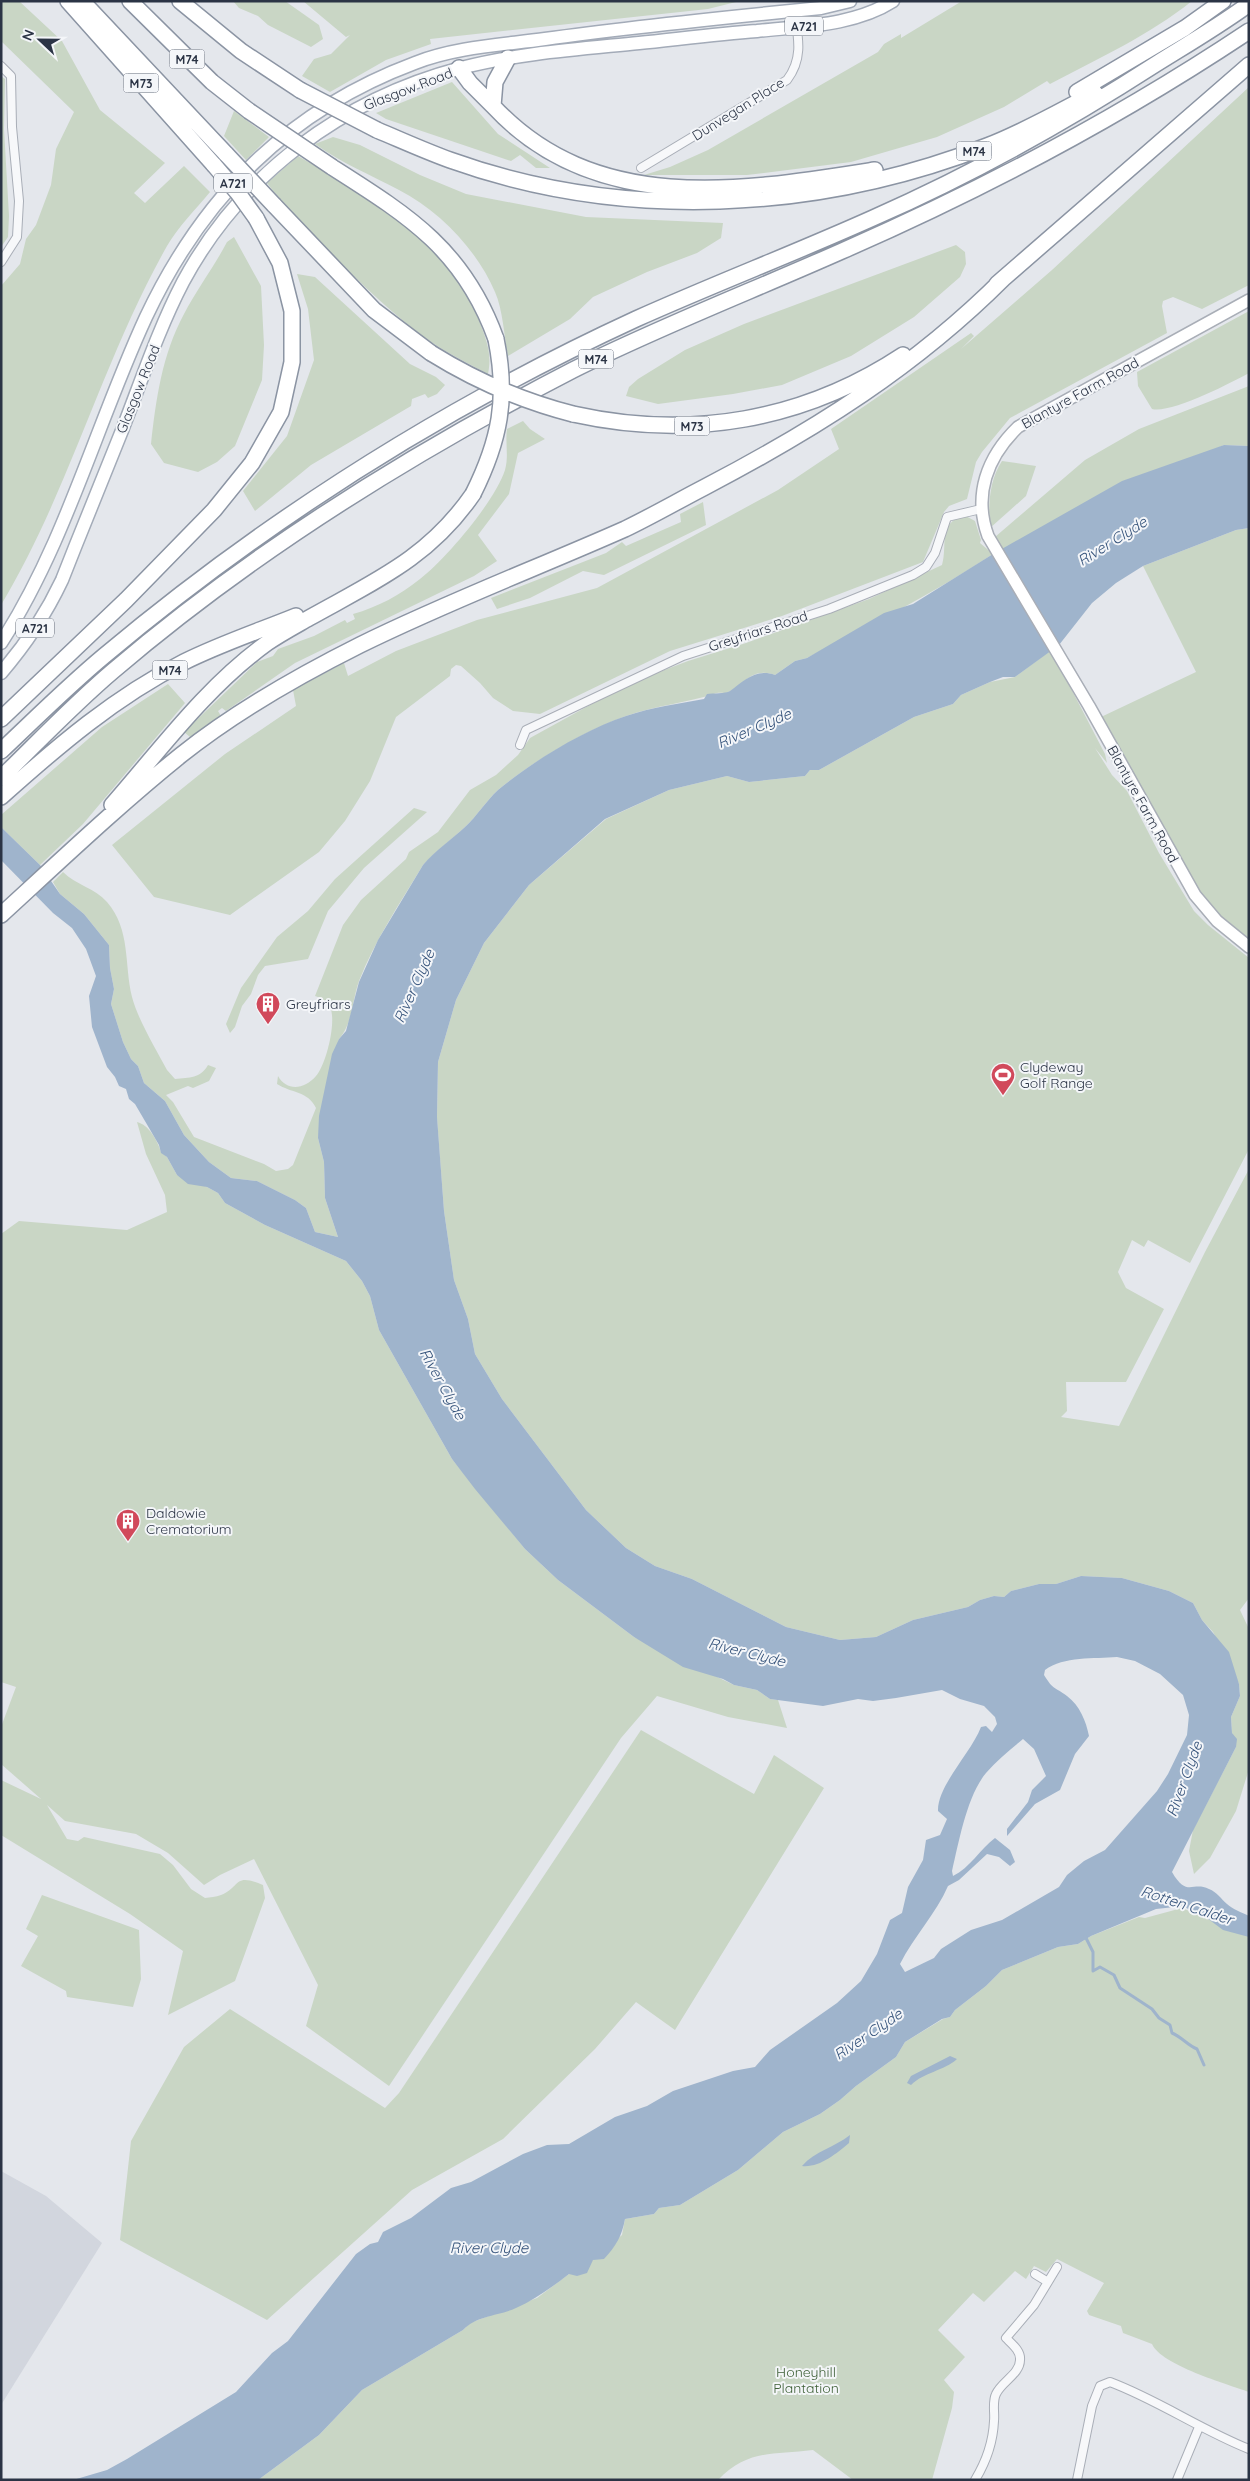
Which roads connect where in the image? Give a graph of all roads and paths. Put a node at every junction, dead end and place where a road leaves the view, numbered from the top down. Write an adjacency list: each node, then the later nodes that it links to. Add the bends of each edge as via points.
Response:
1 (68, 1): 29 (highway, M73, bridge, via 214,165 256,218 280,263 292,311 292,362 281,412 252,464 214,510 126,600)
2 (82, 1): 23 (highway, M73, bridge, via 368,304 431,353 473,378 517,397 573,414 641,426 694,426 787,410 836,392 898,358)
3 (130, 1): 26 (highway, M74, bridge, via 212,82 249,111 414,222 462,270 480,299 496,339 503,382 500,421 490,457 473,494 432,542 397,570)
4 (180, 1): 21 (highway, M74, bridge, via 241,51 300,90 376,130 451,161)
5 (850, 1): 9 (main road, Glasgow Road / A721)
6 (893, 1): 10 (main road, Glasgow Road / A721, via 869,14)
7 (1223, 1): 20 (highway, via 1185,28 1081,90 982,138 938,154)
8 (1249, 4): 12 (highway, M74)
9 (794, 10): 10 (street, Dunvegan Place); 17 (main road, Glasgow Road / A721, via 453,52 417,62)
10 (797, 27): 13 (main road, Glasgow Road / A721); 19 (street, Dunvegan Place, via 800,53 796,69 787,80)
11 (1249, 31): 32 (highway, M74, via 1075,138 901,224 655,331 575,370 384,476 293,535 157,635 110,673)
12 (1180, 49): 21 (highway, M74, via 988,146 889,177 786,196 688,202 624,199); 31 (highway, M74, via 1075,116 949,182 867,221 628,323 424,430 342,480 221,564 102,658)
13 (508, 58): 16 (main road, Glasgow Road / A721); 18 (highway, via 495,82)
14 (1249, 65): 23 (highway)
15 (1, 66): 22 (street, via 11,76 19,201 17,237)
16 (459, 68): 17 (main road, via 454,60 448,59); 18 (highway); 28 (main road, Glasgow Road / A721, via 369,102 315,133 246,195 220,225 173,302 52,601)
17 (368, 83): 27 (main road, Glasgow Road / A721, via 300,122 241,174 214,204 177,258 146,318 44,568)
18 (493, 106): 20 (highway, via 521,134 551,154 580,168 629,182 741,187)
19 (641, 168)
20 (875, 170): 21 (highway, M74, via 805,187 732,195 676,197)
21 (564, 189)
22 (1, 262)
23 (1004, 278): 34 (highway, M74, via 917,357 833,415 737,470 627,528 359,645 251,706 182,754)
24 (1249, 300): 25 (main road, Blantyre Farm Road, via 1018,427 1002,443 988,467)
25 (981, 508): 30 (street, Greyfriars Road, via 947,517 935,553 926,566 913,575 829,609 683,656 526,730); 36 (main road, Blantyre Farm Road, via 988,536 1195,895 1217,921)
26 (364, 587): 33 (highway, M74, via 212,649 146,683 90,721); 34 (highway, M74, via 282,633 243,663 191,713)
27 (1, 643)
28 (1, 673)
29 (1, 719)
30 (520, 745)
31 (1, 751)
32 (1, 778)
33 (1, 797)
34 (74, 849): 35 (highway, M74)
35 (7, 910)
36 (1249, 947)
37 (1057, 2267): 39 (street)
38 (1035, 2274): 39 (street)
39 (1048, 2282): 42 (street, via 1034,2305 1006,2338 1018,2351 1020,2360 1018,2368 994,2397 990,2449)
40 (1199, 2427): 41 (street); 43 (street, via 1136,2391 1110,2382 1100,2386 1092,2406); 44 (street)
41 (1249, 2449)
42 (975, 2480)
43 (1077, 2480)
44 (1177, 2480)

